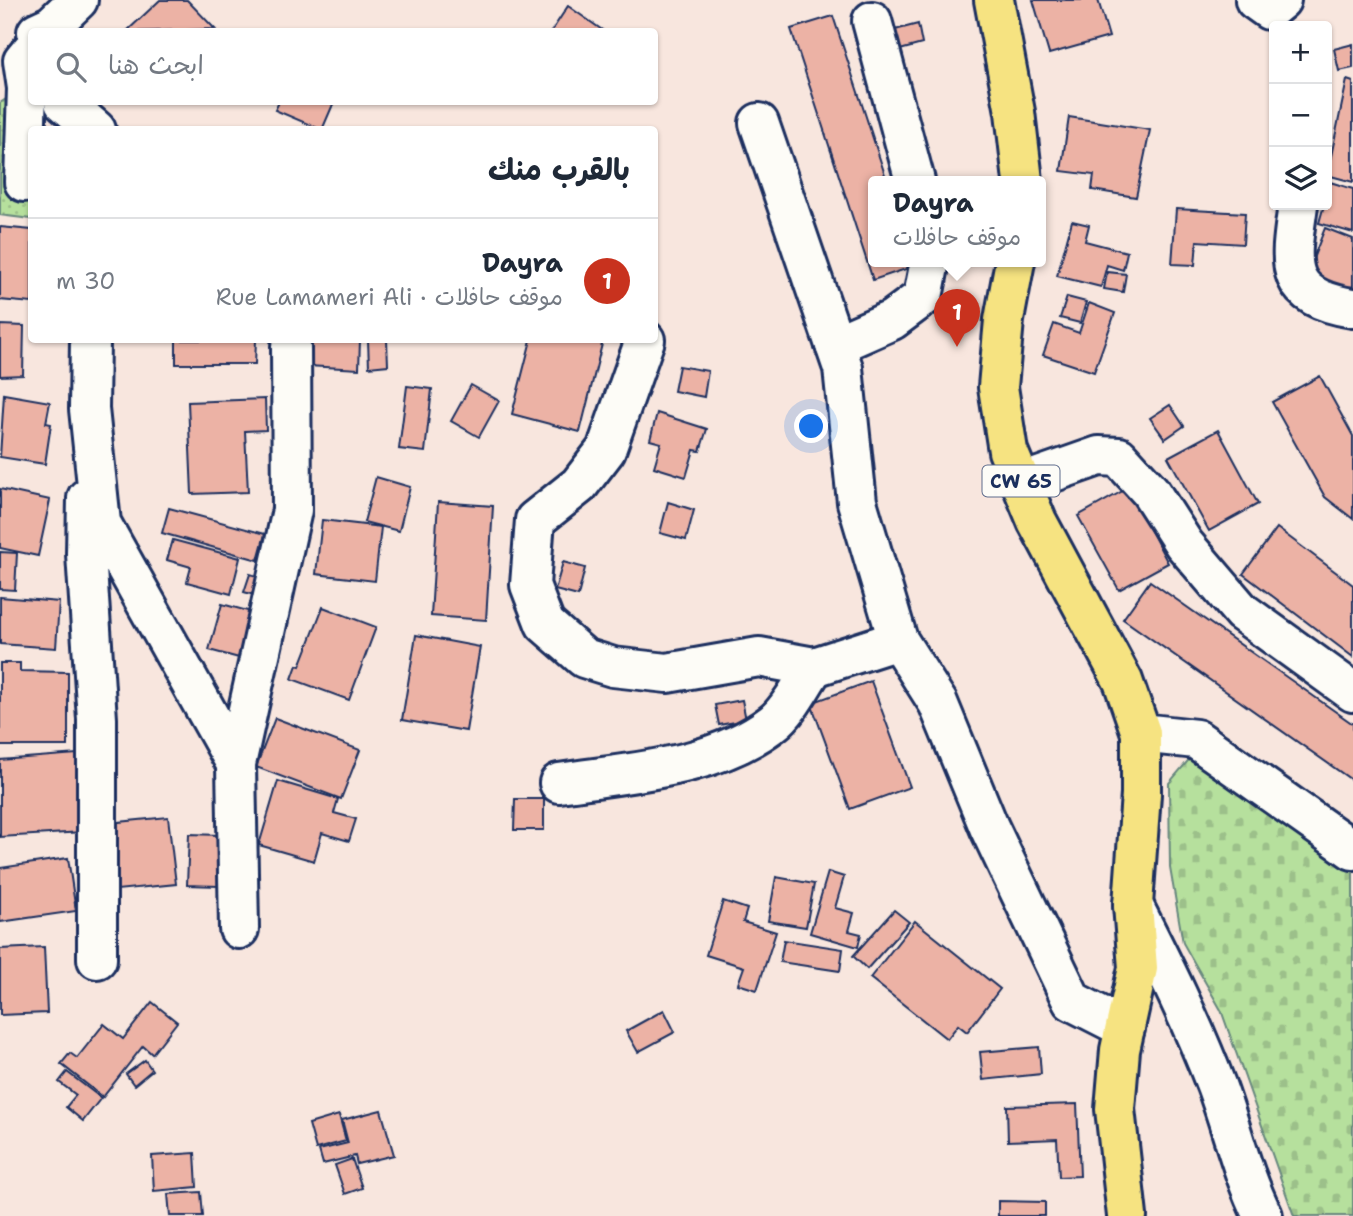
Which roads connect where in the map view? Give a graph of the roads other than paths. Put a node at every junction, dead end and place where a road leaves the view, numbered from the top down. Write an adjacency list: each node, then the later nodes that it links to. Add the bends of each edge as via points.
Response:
1 (994, 0): 8 (main road)
2 (872, 21): 7 (street)
3 (28, 83): 9 (street)
4 (67, 105): 6 (street)
5 (759, 123): 16 (street)
6 (91, 126)
7 (914, 176)
8 (1022, 176)
9 (24, 182)
10 (1297, 210): 13 (street, via 1293,273 1327,304)
11 (928, 267): 16 (street, via 923,297 892,320)
12 (1014, 267): 19 (main road, CW 65, via 998,387 1008,451)
13 (1353, 308)
14 (90, 343): 18 (street)
15 (644, 343): 21 (street, via 607,450 579,485 535,520 530,585 545,624 584,657 612,667 667,673 759,657)
16 (835, 345): 20 (street, via 843,368 857,502)
17 (291, 346): 24 (street, via 292,510)
18 (89, 409): 24 (street, via 101,523); 29 (street, via 86,554 97,719)
19 (1021, 483): 22 (street, via 1099,456 1119,457 1242,612); 23 (main road, CW 65, via 1123,681)
20 (898, 640): 21 (street); 30 (street, via 938,703 989,827 1072,1001)
21 (814, 667): 25 (street, via 775,722 737,745 691,762)
22 (1353, 692)
23 (1142, 733): 26 (street, via 1196,739); 27 (main road)
24 (236, 764): 28 (street)
25 (559, 783)
26 (1353, 850)
27 (1133, 905): 30 (main road, via 1138,968); 32 (street, via 1184,1003 1244,1177)
28 (239, 929)
29 (97, 959)
30 (1125, 1028): 31 (main road, via 1115,1109)
31 (1127, 1216)
32 (1263, 1216)

